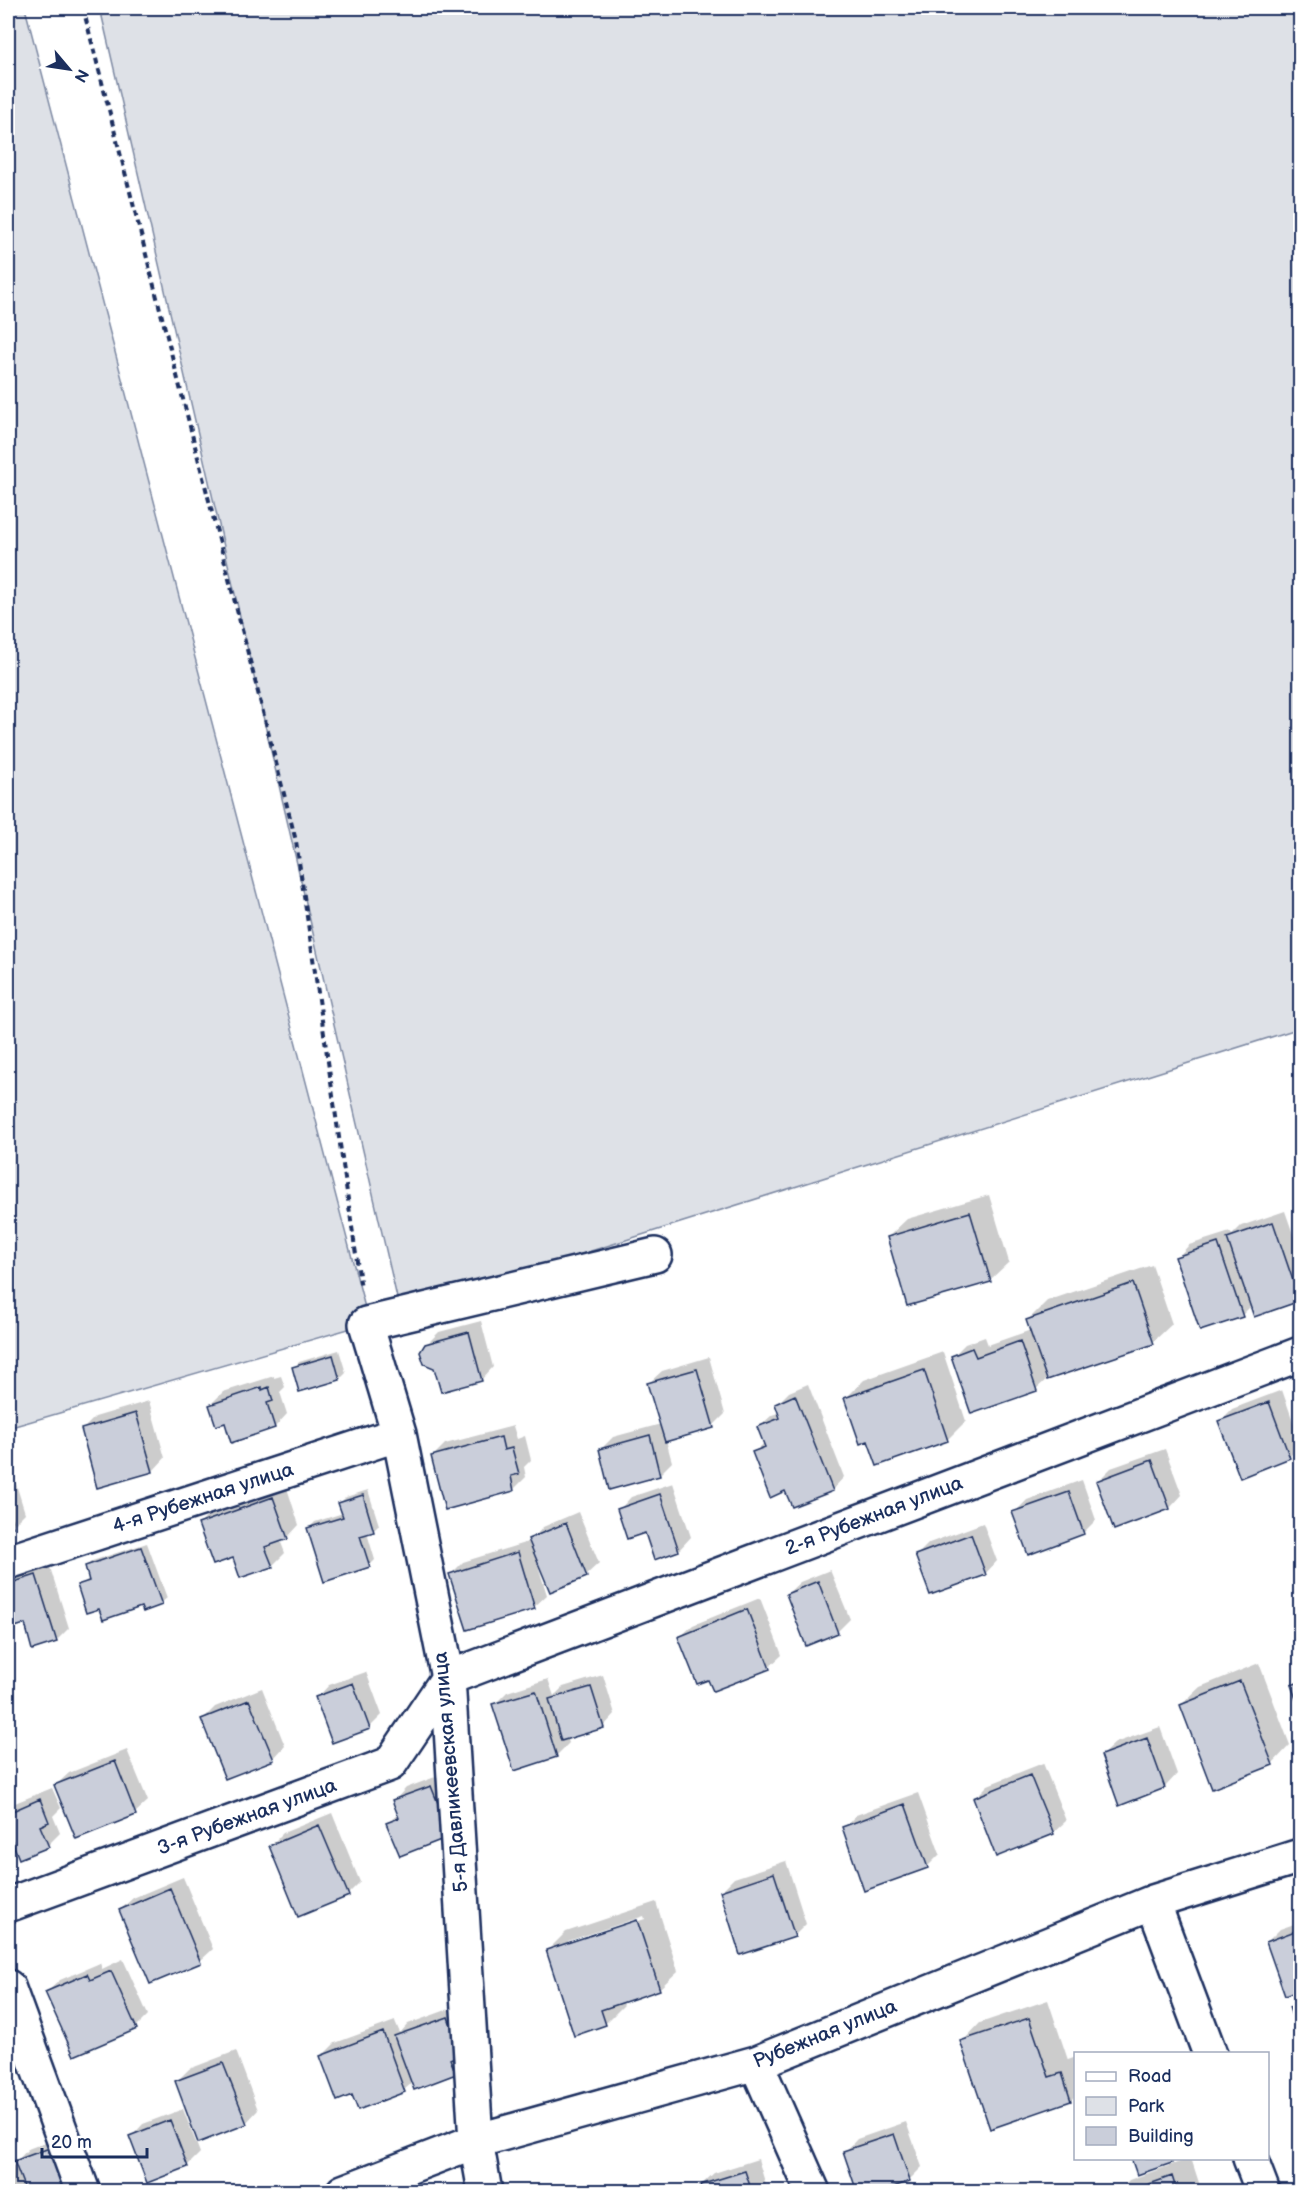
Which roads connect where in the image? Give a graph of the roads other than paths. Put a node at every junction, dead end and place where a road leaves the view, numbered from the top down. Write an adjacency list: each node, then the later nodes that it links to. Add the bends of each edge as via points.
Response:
1 (655, 1255): 3 (street, 5-я Давликеевская улица, via 366,1324)
2 (1300, 1354): 5 (street, 2-я Рубежная улица)
3 (399, 1434): 4 (street, 4-я Рубежная улица); 5 (street, 5-я Давликеевская улица)
4 (8, 1562)
5 (448, 1678): 8 (street, 3-я Рубежная улица, via 390,1764); 12 (street, 5-я Давликеевская улица)
6 (1300, 1856): 7 (street, Рубежная улица)
7 (1153, 1902): 10 (street); 11 (street, Рубежная улица)
8 (8, 1905)
9 (8, 1987): 14 (street)
10 (1209, 2052)
11 (756, 2063): 12 (street, Рубежная улица); 17 (street)
12 (476, 2141): 15 (street, Рубежная улица); 16 (street, 5-я Давликеевская улица)
13 (1251, 2160): 18 (street)
14 (83, 2192)
15 (342, 2192)
16 (485, 2192)
17 (813, 2192)
18 (1263, 2192)

